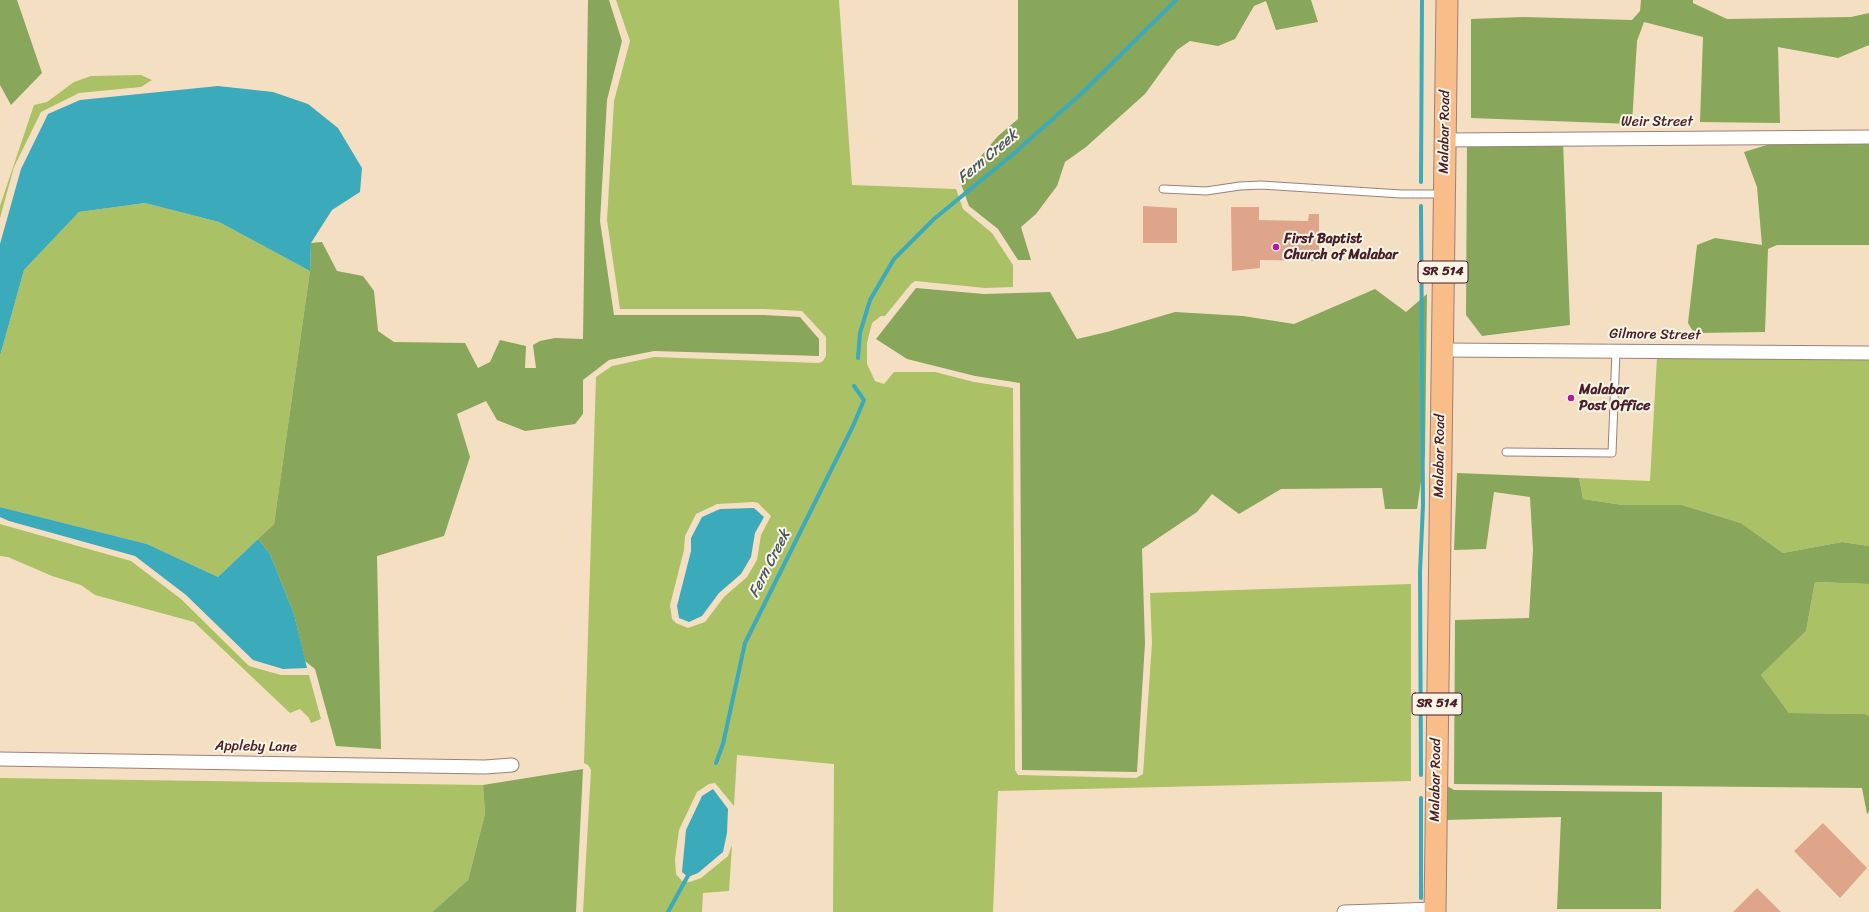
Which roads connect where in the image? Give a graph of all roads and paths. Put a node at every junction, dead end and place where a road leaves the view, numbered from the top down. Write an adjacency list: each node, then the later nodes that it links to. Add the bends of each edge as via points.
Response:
1 (1447, 0): 3 (main road, Malabar Road / SR 514)
2 (1869, 137): 3 (street, Weir Street)
3 (1445, 140): 5 (main road, Malabar Road / SR 514)
4 (1163, 189): 5 (lane, via 1206,191 1261,185 1401,194)
5 (1444, 194): 6 (main road, Malabar Road / SR 514)
6 (1442, 350): 7 (street, Gilmore Street); 12 (main road, Malabar Road / SR 514)
7 (1616, 351): 8 (street, Gilmore Street); 9 (lane, via 1612,453)
8 (1869, 354)
9 (1506, 452)
10 (0, 759): 11 (street, Appleby Lane, via 477,767)
11 (512, 765)
12 (1435, 911): 13 (street)
13 (1344, 912)

